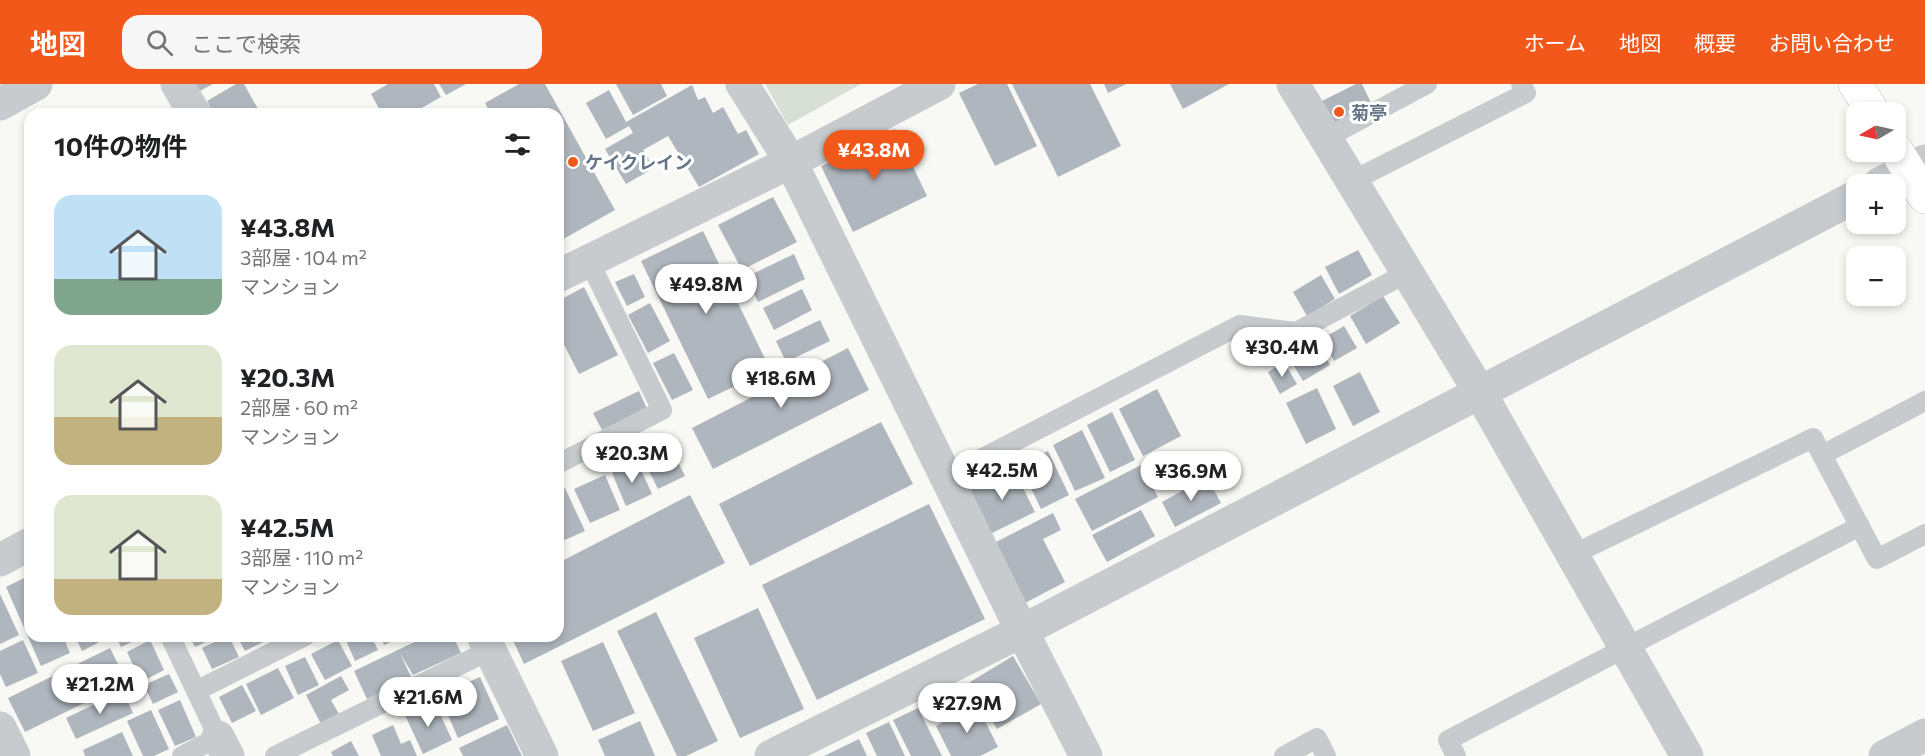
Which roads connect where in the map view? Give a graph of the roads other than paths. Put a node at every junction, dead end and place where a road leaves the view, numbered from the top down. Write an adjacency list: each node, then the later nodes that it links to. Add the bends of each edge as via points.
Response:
1 (36, 84): 10 (street)
2 (177, 84): 11 (street)
3 (742, 84): 14 (street)
4 (939, 84): 14 (street)
5 (1293, 84): 12 (street)
6 (1427, 84): 12 (lane)
7 (1521, 84): 16 (lane, via 1526,93)
8 (1855, 84): 9 (street)
9 (1867, 102)
10 (0, 104)
11 (191, 108)
12 (1326, 138): 16 (street)
13 (1910, 160): 15 (street); 17 (street)
14 (791, 162): 19 (street); 26 (street)
15 (1892, 174)
16 (1352, 181): 21 (street)
17 (1925, 197)
18 (1846, 202): 22 (street)
19 (589, 261): 20 (street); 25 (lane, via 662,410)
20 (564, 273)
21 (1407, 273): 22 (street); 26 (lane, via 1296,332 1240,325)
22 (1479, 391): 30 (street); 32 (street)
23 (1925, 401): 24 (lane)
24 (1822, 455): 27 (lane); 30 (lane, via 1813,438)
25 (564, 461)
26 (946, 477): 32 (street)
27 (1860, 526): 28 (lane, via 1877,559); 36 (lane)
28 (1925, 534)
29 (24, 547): 31 (street)
30 (1572, 555): 36 (street)
31 (0, 560)
32 (1022, 631): 41 (street); 46 (street)
33 (173, 642): 37 (lane)
34 (293, 642): 37 (lane)
35 (486, 643): 44 (lane); 45 (street)
36 (1626, 647): 49 (lane, via 1448,740); 50 (street)
37 (196, 691): 40 (lane)
38 (0, 728): 42 (street)
39 (1925, 735): 51 (street)
40 (223, 747): 43 (lane)
41 (785, 753)
42 (15, 756)
43 (182, 756)
44 (275, 756)
45 (542, 756)
46 (1086, 756)
47 (1284, 756): 48 (lane, via 1317,738)
48 (1326, 756)
49 (1456, 756)
50 (1687, 756)
51 (1885, 756)

